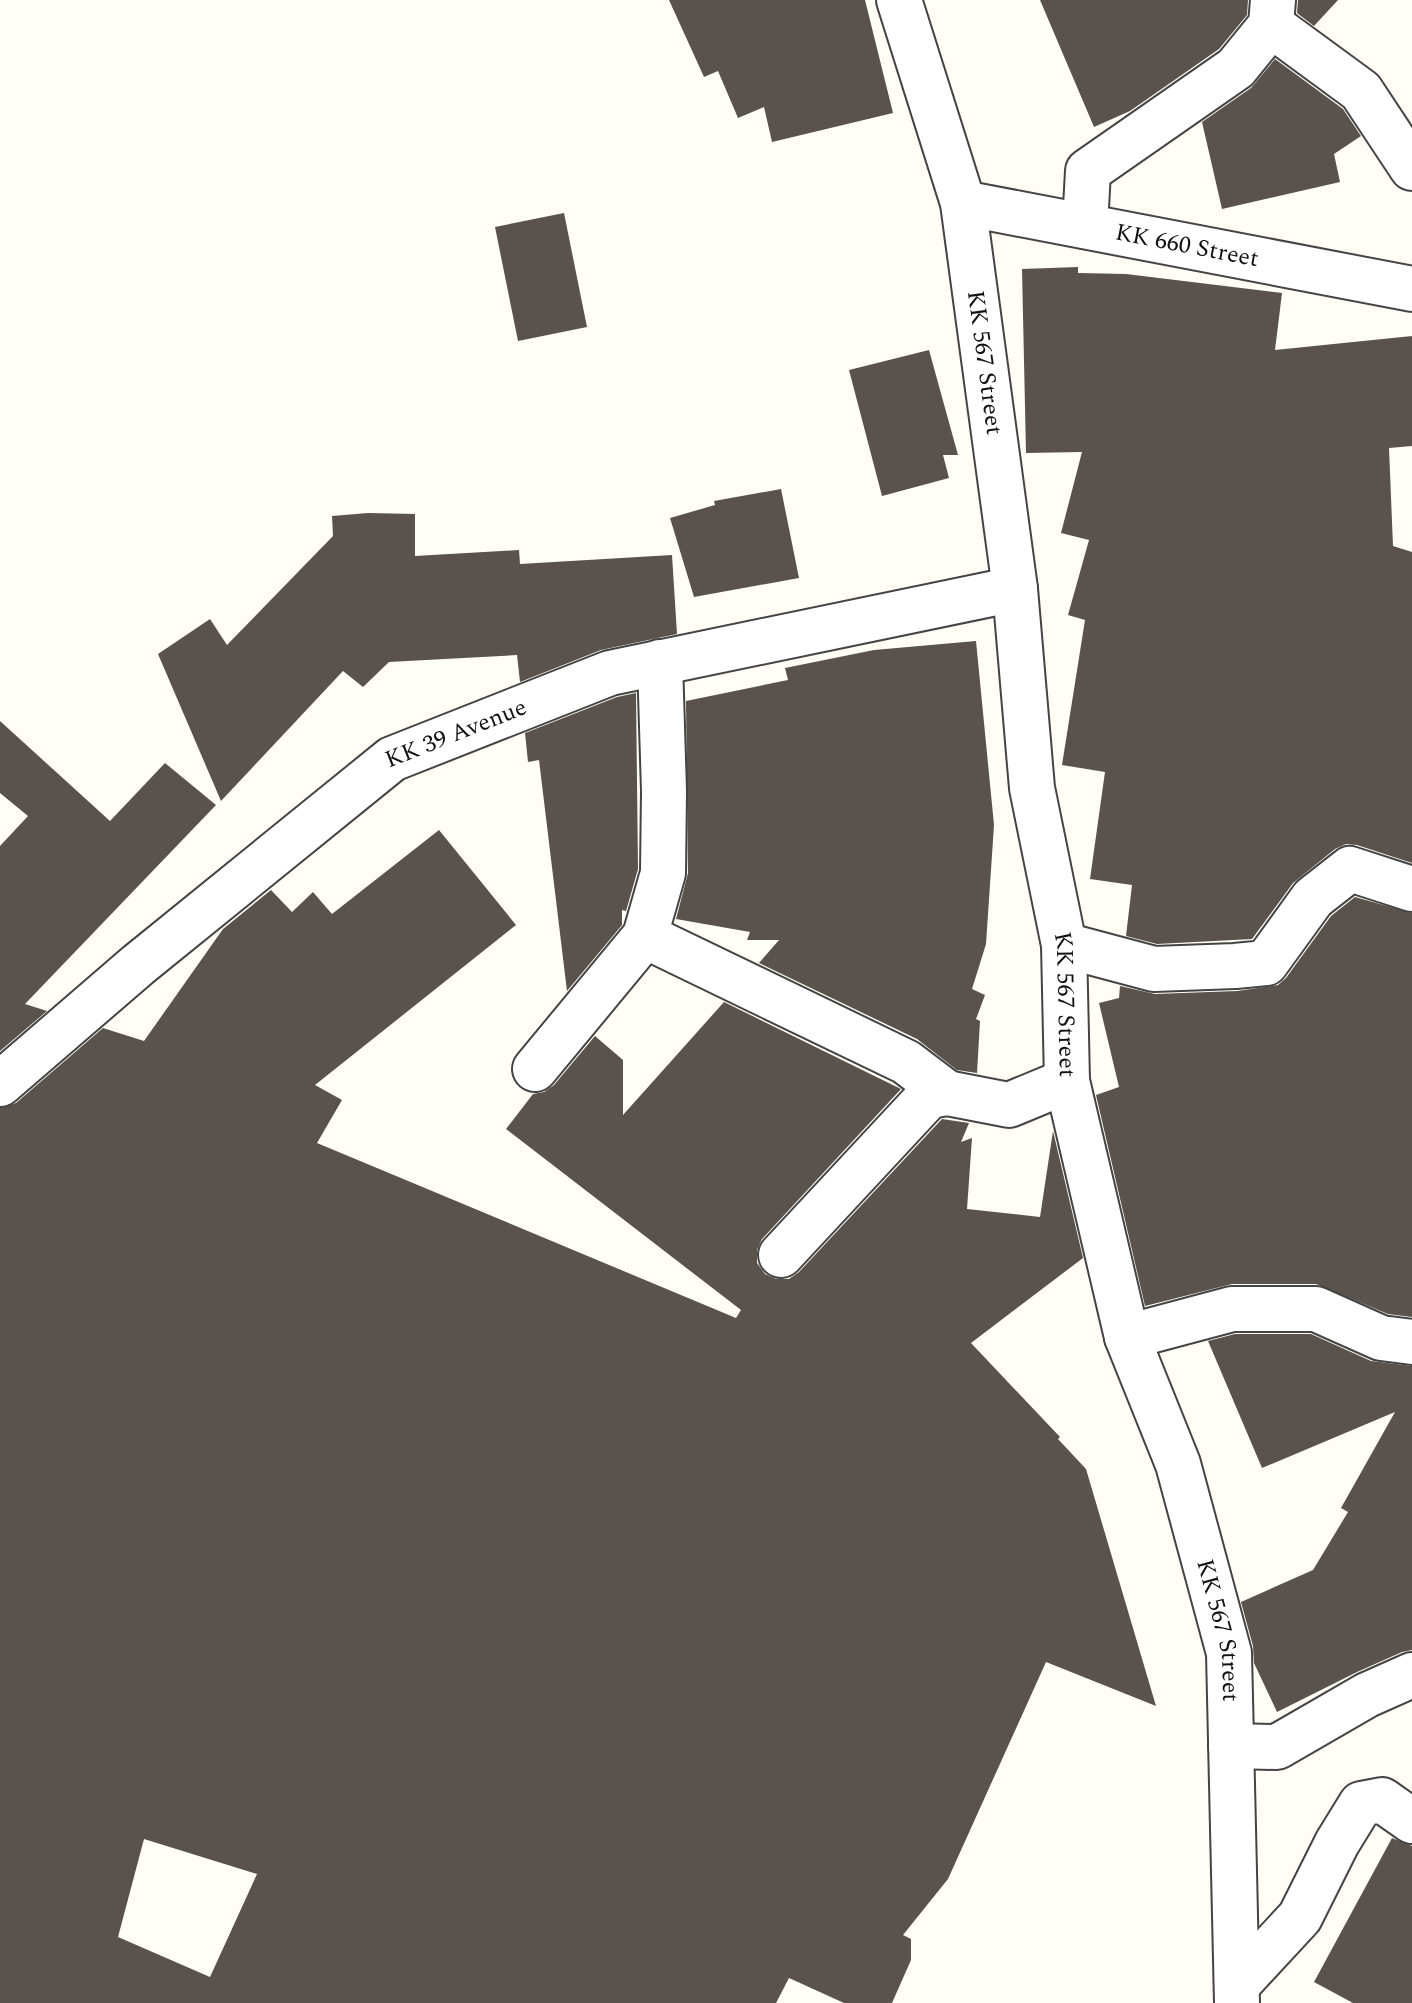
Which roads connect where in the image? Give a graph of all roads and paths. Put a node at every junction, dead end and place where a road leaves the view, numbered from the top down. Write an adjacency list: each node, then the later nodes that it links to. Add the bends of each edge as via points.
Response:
1 (899, 0): 4 (street, KK 567 Street)
2 (1272, 12): 3 (street, via 1361,91); 5 (street, via 1236,68 1088,171)
3 (1412, 168)
4 (963, 203): 5 (street, KK 660 Street); 7 (street, KK 567 Street)
5 (1085, 226): 6 (street, KK 660 Street)
6 (1412, 289)
7 (1015, 589): 8 (street, KK 39 Avenue); 11 (street, KK 567 Street, via 1032,788)
8 (660, 662): 10 (street, via 663,873); 14 (street, KK 39 Avenue, via 610,673 392,759)
9 (1412, 889): 11 (street, via 1350,869 1313,898 1266,963 1154,969)
10 (645, 936): 12 (street); 15 (street, via 906,1062)
11 (1064, 945): 13 (street, KK 567 Street)
12 (535, 1069)
13 (1067, 1081): 15 (street, via 1009,1105); 17 (street, KK 567 Street)
14 (0, 1084)
15 (947, 1093): 16 (street, via 929,1096)
16 (781, 1255)
17 (1127, 1337): 18 (street, via 1232,1309 1316,1309 1381,1338); 20 (street, KK 567 Street, via 1178,1464 1229,1653)
18 (1412, 1342)
19 (1412, 1675): 20 (street, via 1277,1747)
20 (1231, 1746): 22 (street, KK 567 Street)
21 (1412, 1821): 22 (street, via 1382,1800 1361,1804 1300,1917)
22 (1237, 1994)

